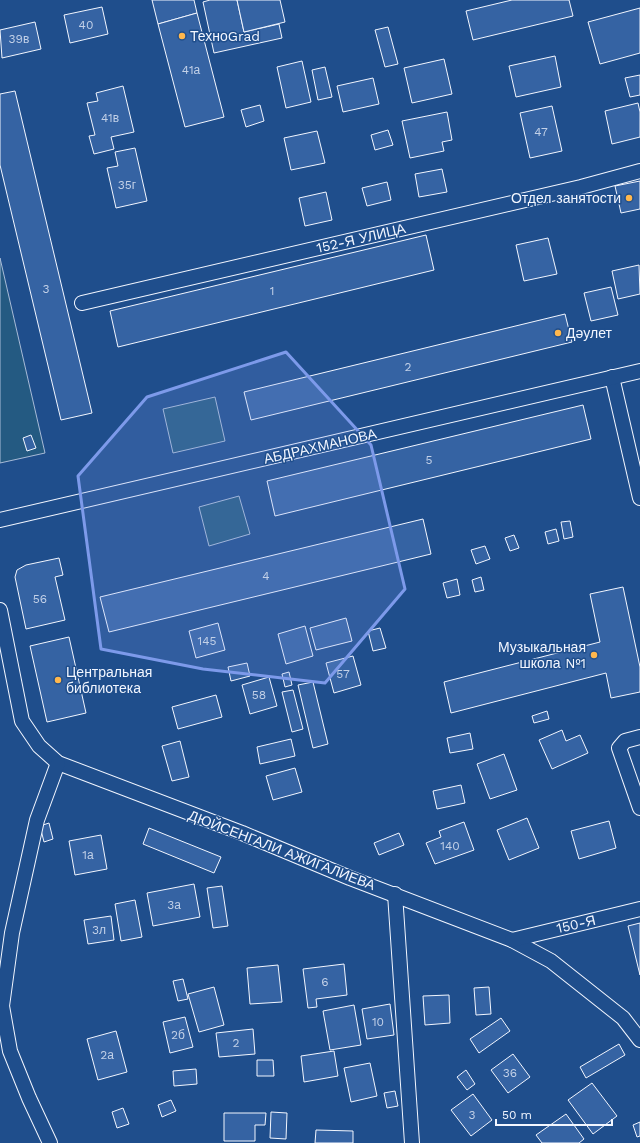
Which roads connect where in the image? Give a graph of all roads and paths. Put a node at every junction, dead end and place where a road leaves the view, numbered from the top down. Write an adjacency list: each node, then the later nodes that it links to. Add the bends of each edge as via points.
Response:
1 (640, 171): 2 (street, 152-Я УЛИЦА)
2 (82, 303)
3 (640, 371): 4 (street, АБДРАХМАНОВА)
4 (612, 377): 5 (street); 6 (street, АБДРАХМАНОВА)
5 (640, 498)
6 (0, 520)
7 (0, 610): 9 (street, ДЮЙСЕНГАЛИ АЖИГАЛИЕВА, via 22,721 39,746)
8 (640, 737): 10 (street, via 625,741 619,748)
9 (58, 763): 11 (street, ДЮЙСЕНГАЛИ АЖИГАЛИЕВА); 14 (street, via 37,820 30,849 12,933)
10 (640, 808)
11 (395, 894): 13 (street, ДЮЙСЕНГАЛИ АЖИГАЛИЕВА); 17 (street)
12 (640, 909): 13 (street, 150-Я)
13 (512, 940): 15 (street, ДЮЙСЕНГАЛИ АЖИГАЛИЕВА, via 563,971 623,1018)
14 (1, 1006): 16 (street, via 10,1051)
15 (640, 1040)
16 (50, 1143)
17 (412, 1143)

